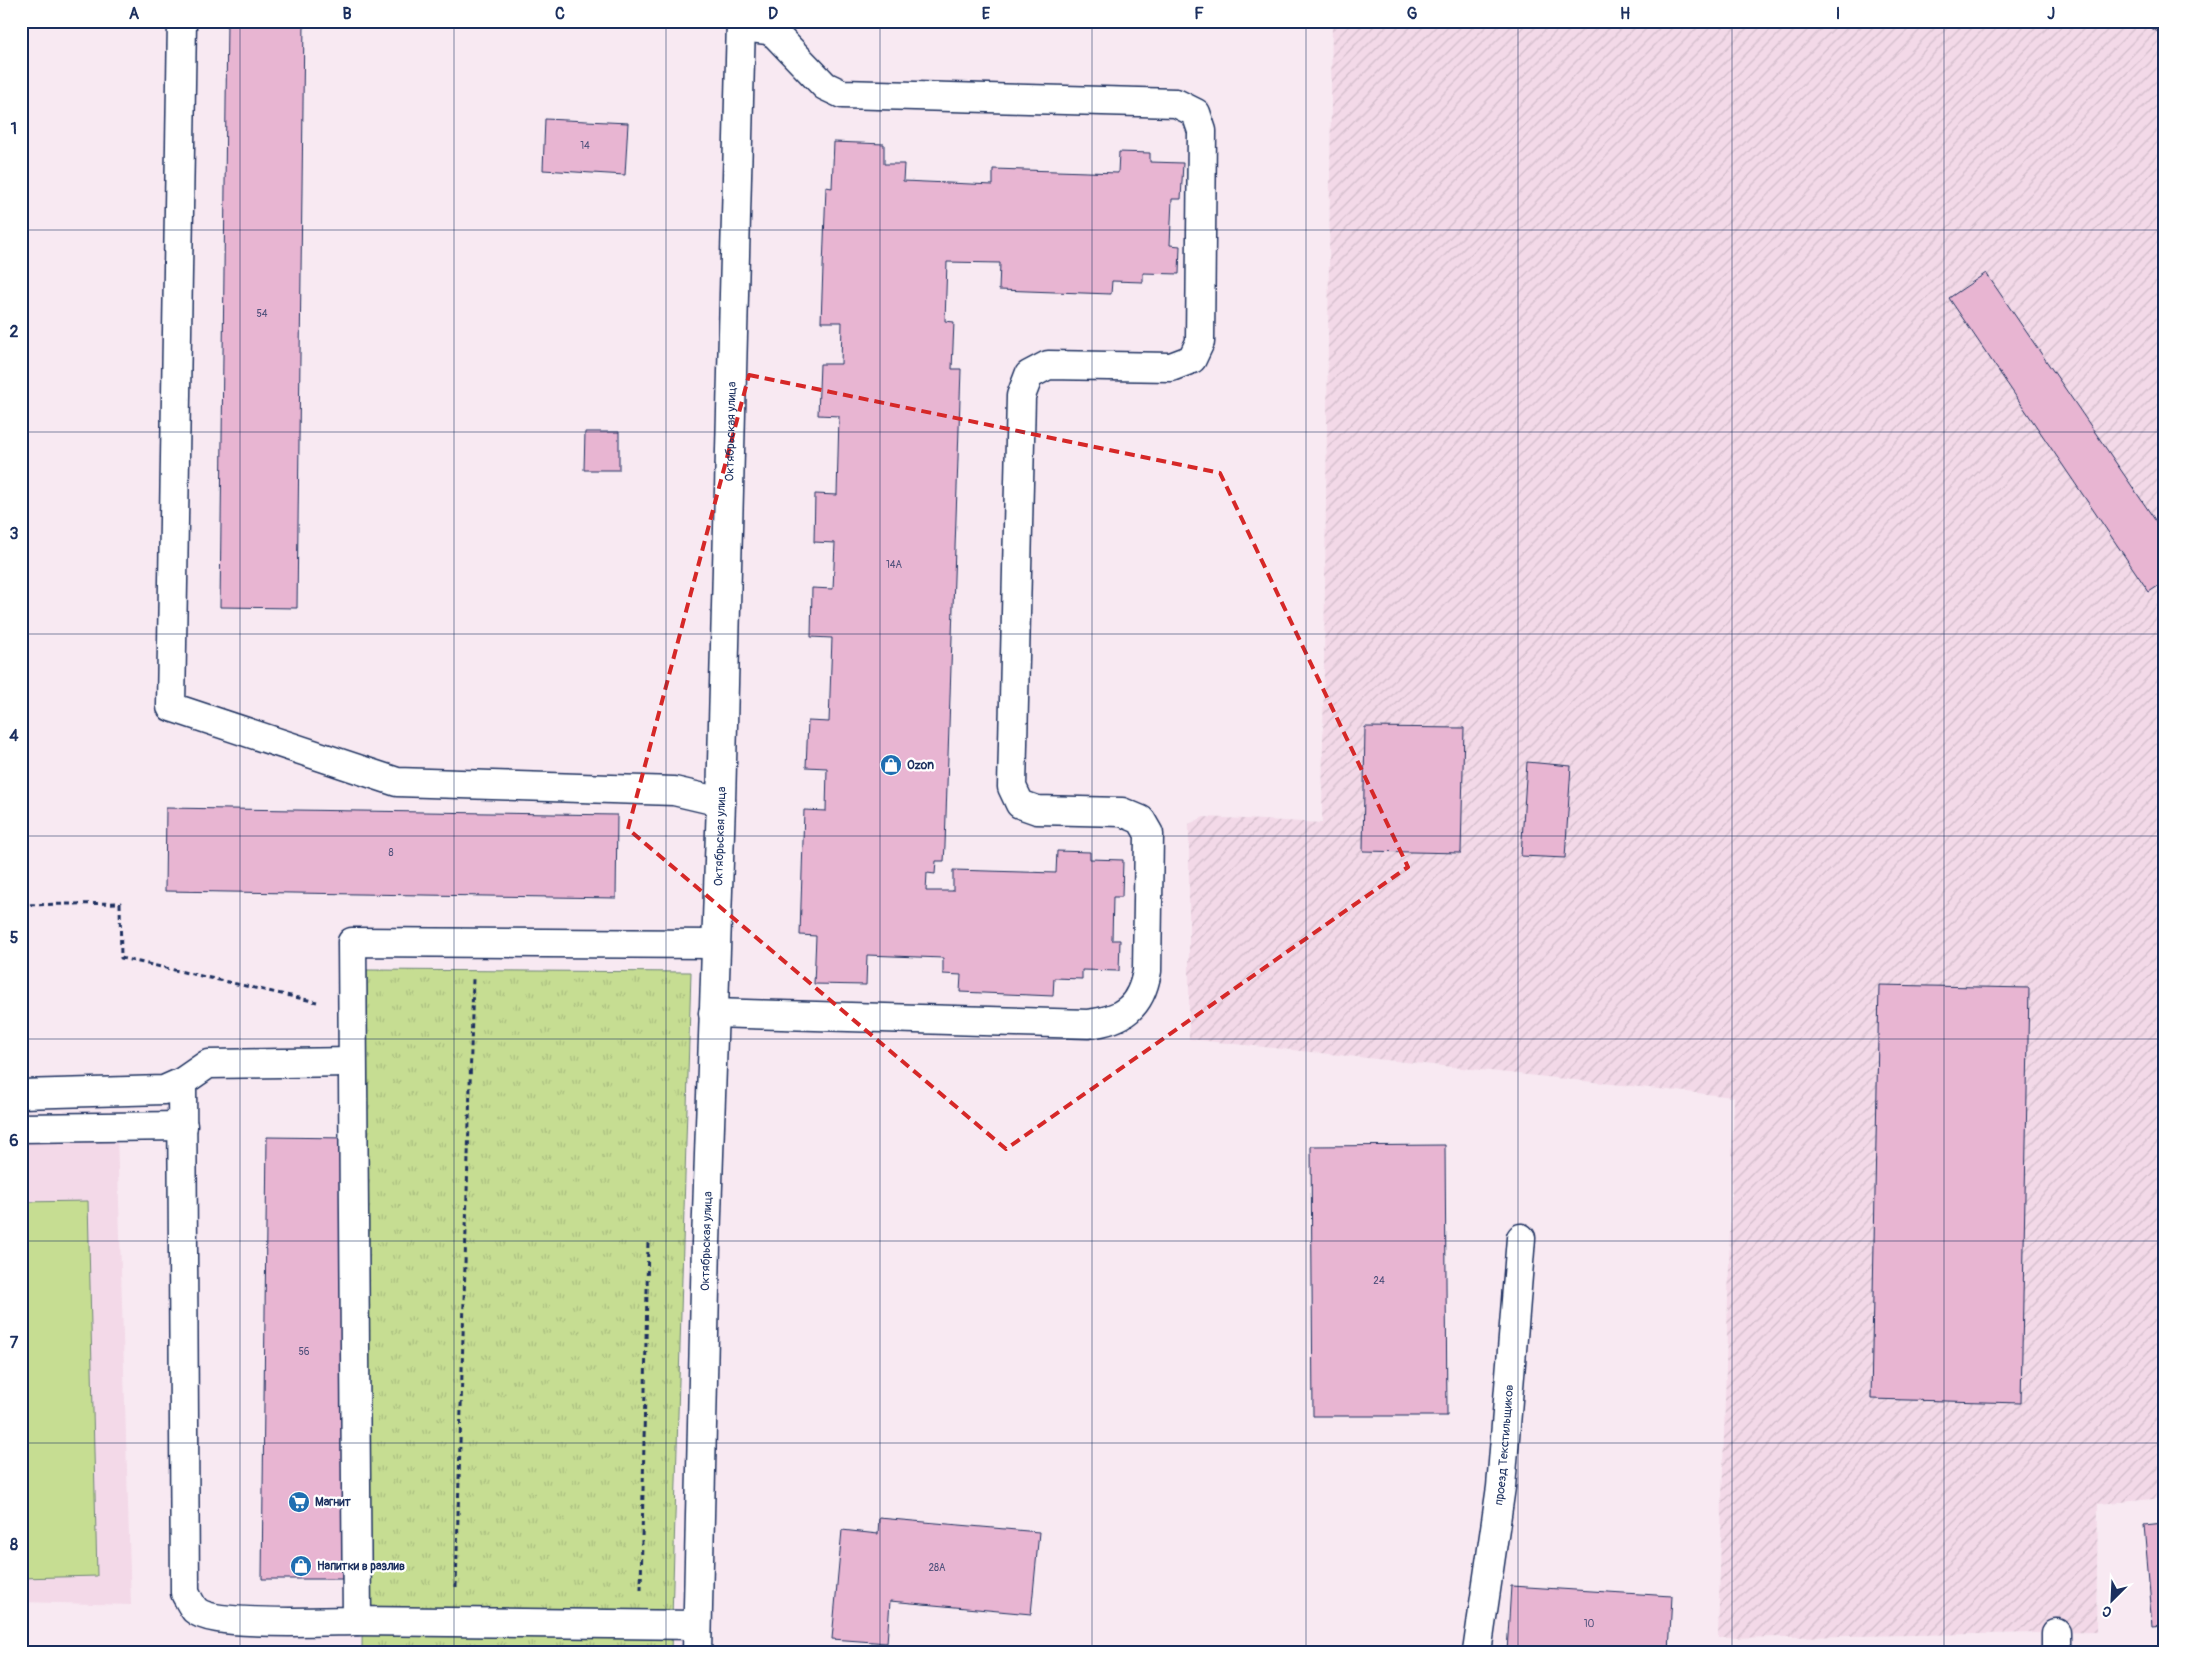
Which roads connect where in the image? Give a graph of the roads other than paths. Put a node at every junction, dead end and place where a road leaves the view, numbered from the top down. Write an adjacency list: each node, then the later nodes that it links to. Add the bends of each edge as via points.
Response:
1 (182, 21): 3 (street, via 171,707 397,782 674,790)
2 (741, 24): 3 (street, Октябрьская улица); 5 (street, via 768,30 824,86 842,94 1176,104 1196,113 1202,131 1200,342 1192,359 1171,367 1048,365 1029,375 1021,396 1012,787 1020,804 1037,810 1122,812 1141,820 1149,834 1147,971 1139,999 1123,1014 1106,1022 1088,1024)
3 (721, 802): 4 (street, Октябрьская улица)
4 (715, 944): 5 (street, Октябрьская улица); 6 (street, via 352,942)
5 (713, 1013): 13 (street, Октябрьская улица)
6 (352, 1062): 7 (street, via 208,1064); 12 (street)
7 (182, 1082): 8 (street, via 164,1090); 9 (street)
8 (21, 1094)
9 (182, 1126): 10 (street); 12 (street, via 185,1593 196,1610 218,1619)
10 (21, 1128)
11 (1521, 1238): 15 (street, проезд Текстильщиков, via 1501,1487)
12 (357, 1621): 13 (street)
13 (697, 1625): 14 (street, Октябрьская улица)
14 (697, 1652)
15 (1477, 1652)

